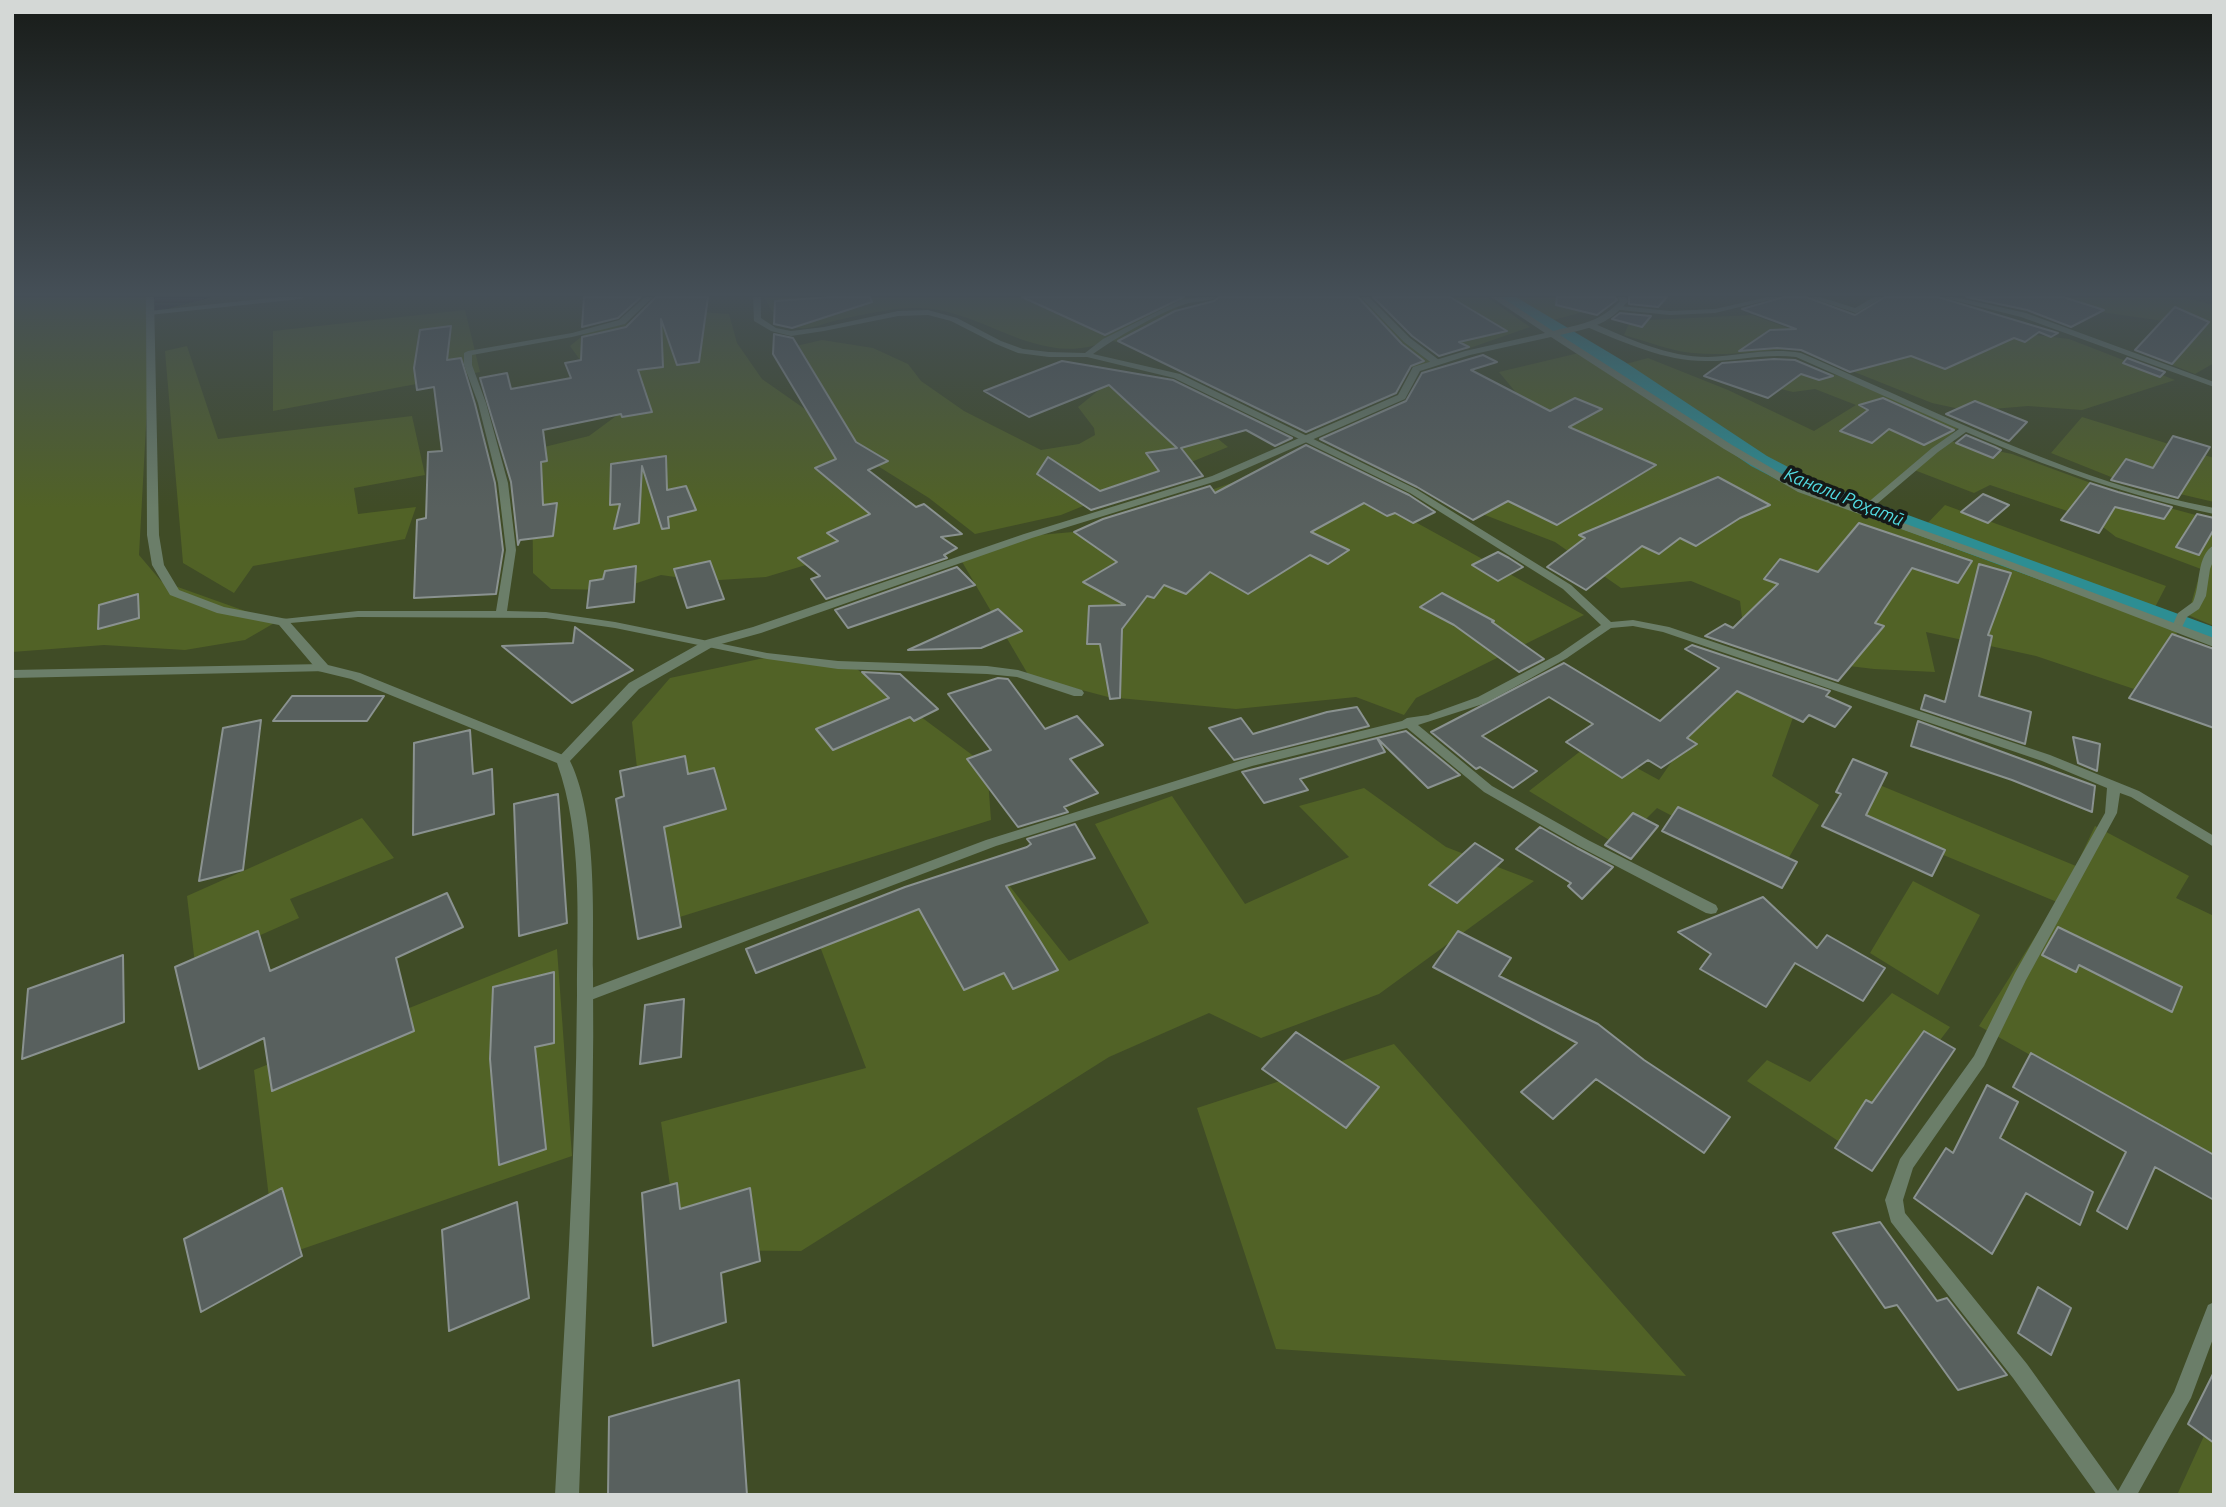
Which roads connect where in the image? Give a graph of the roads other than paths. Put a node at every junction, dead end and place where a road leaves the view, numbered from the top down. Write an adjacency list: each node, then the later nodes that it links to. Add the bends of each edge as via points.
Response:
1 (150, 367): 15 (street, via 153,535 158,565 174,592 221,610)
2 (469, 367): 14 (lane, via 503,484 511,550)
3 (1140, 367): 10 (lane, via 1177,376)
4 (1421, 367): 10 (street, via 1402,397)
5 (1607, 367): 11 (street, via 1801,490)
6 (1826, 367): 9 (lane)
7 (2166, 367): 8 (lane)
8 (2214, 385)
9 (1966, 428): 11 (lane); 12 (lane, via 2126,490)
10 (1307, 440): 17 (lane, via 1413,491 1567,587); 18 (street, via 1216,478)
11 (1867, 509): 16 (street)
12 (2214, 511)
13 (2214, 548): 16 (lane, via 2205,566 2201,601)
14 (501, 614): 15 (lane, via 358,614); 18 (lane, via 560,617)
15 (283, 622): 20 (street)
16 (2178, 623): 19 (street)
17 (1608, 625): 23 (lane, via 1563,656 1482,700); 25 (lane, via 1633,623 1665,629 2046,758)
18 (710, 643): 22 (lane, via 838,665 1018,674); 24 (street, via 634,685)
19 (2214, 643)
20 (323, 668): 21 (street); 24 (street, via 355,676)
21 (12, 674)
22 (1078, 693)
23 (1407, 722): 27 (lane, via 1488,789); 28 (lane, via 1250,762 991,843)
24 (563, 760): 28 (street, via 575,786)
25 (2114, 786): 26 (lane); 31 (lane, via 2111,813 2099,838 2020,977 1979,1061 1906,1164 1894,1200 1897,1216 1913,1239 2020,1371)
26 (2214, 842)
27 (1711, 909)
28 (586, 996): 30 (street)
29 (2214, 1311): 32 (lane, via 2181,1398)
30 (567, 1495)
31 (2109, 1495)
32 (2126, 1495)

